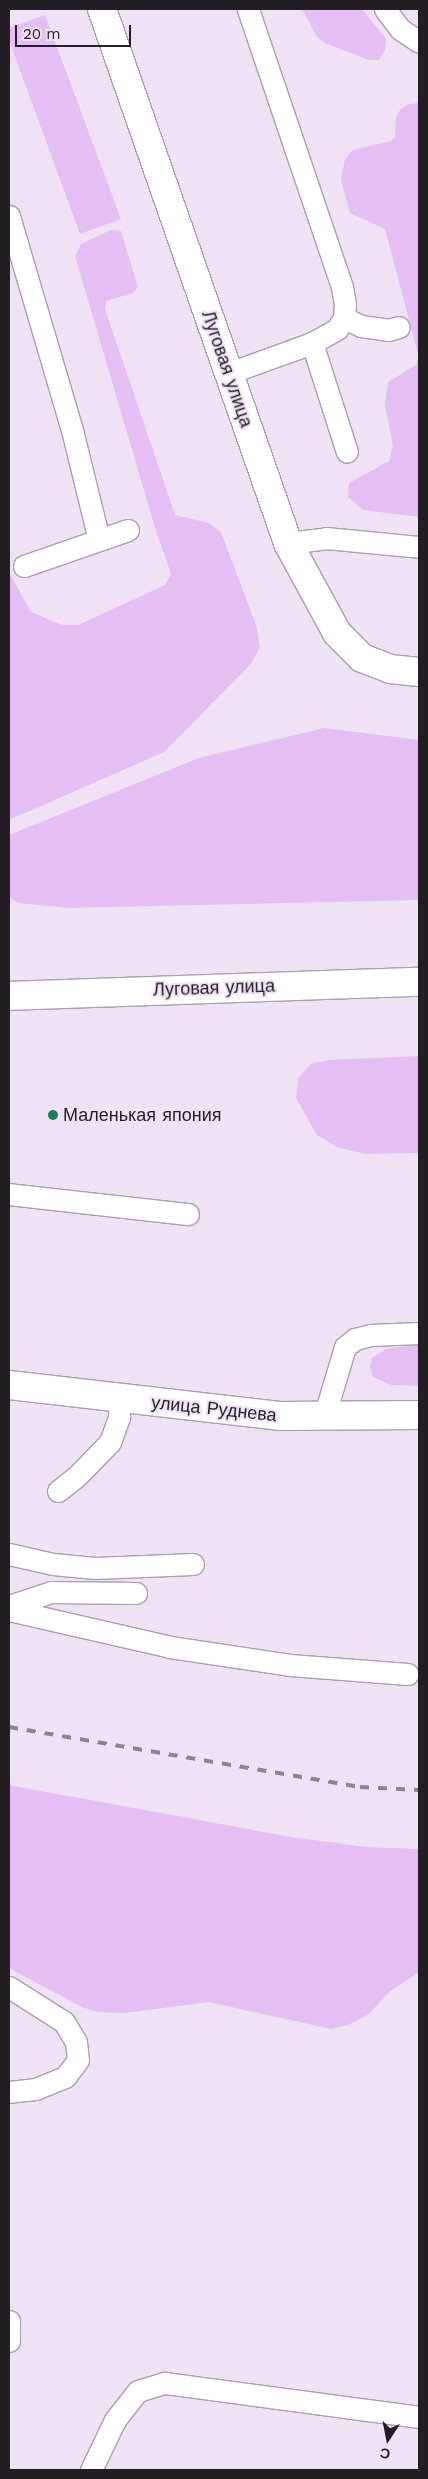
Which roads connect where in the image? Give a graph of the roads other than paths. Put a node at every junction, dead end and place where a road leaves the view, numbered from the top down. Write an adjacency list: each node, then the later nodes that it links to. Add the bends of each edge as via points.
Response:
1 (102, 9): 9 (street, Луговая улица)
2 (248, 9): 6 (lane, via 342,287)
3 (385, 9): 4 (lane, via 400,30)
4 (419, 42)
5 (9, 216): 12 (lane, via 72,430)
6 (344, 318): 7 (lane, via 361,326 388,330); 8 (lane, via 337,328)
7 (399, 327)
8 (312, 344): 9 (lane); 10 (lane)
9 (229, 374): 13 (street, Луговая улица)
10 (347, 452)
11 (128, 530): 12 (lane)
12 (99, 540): 15 (lane)
13 (288, 544): 14 (lane, via 326,538); 16 (street, Луговая улица, via 337,633 362,658 390,669)
14 (419, 547)
15 (24, 566)
16 (419, 672)
17 (419, 982): 18 (street, Луговая улица)
18 (9, 996)
19 (9, 1194): 20 (lane)
20 (188, 1214)
21 (419, 1333): 25 (lane, via 354,1339 345,1347)
22 (9, 1385): 23 (street, улица Руднева)
23 (120, 1398): 25 (street, улица Руднева, via 279,1416); 26 (lane, via 119,1417 110,1442)
24 (419, 1415): 25 (street, улица Руднева)
25 (324, 1417)
26 (58, 1491)
27 (9, 1554): 28 (lane, via 53,1564 95,1568)
28 (193, 1564)
29 (136, 1593): 30 (lane, via 51,1592)
30 (9, 1608): 31 (lane, via 170,1647 290,1665)
31 (408, 1674)
32 (9, 1987): 33 (lane, via 64,2022 76,2042 78,2060 65,2077 36,2089)
33 (9, 2092)
34 (9, 2321): 35 (lane)
35 (9, 2342)
36 (419, 2417): 37 (lane, via 165,2383 138,2391 115,2420)
37 (91, 2470)

